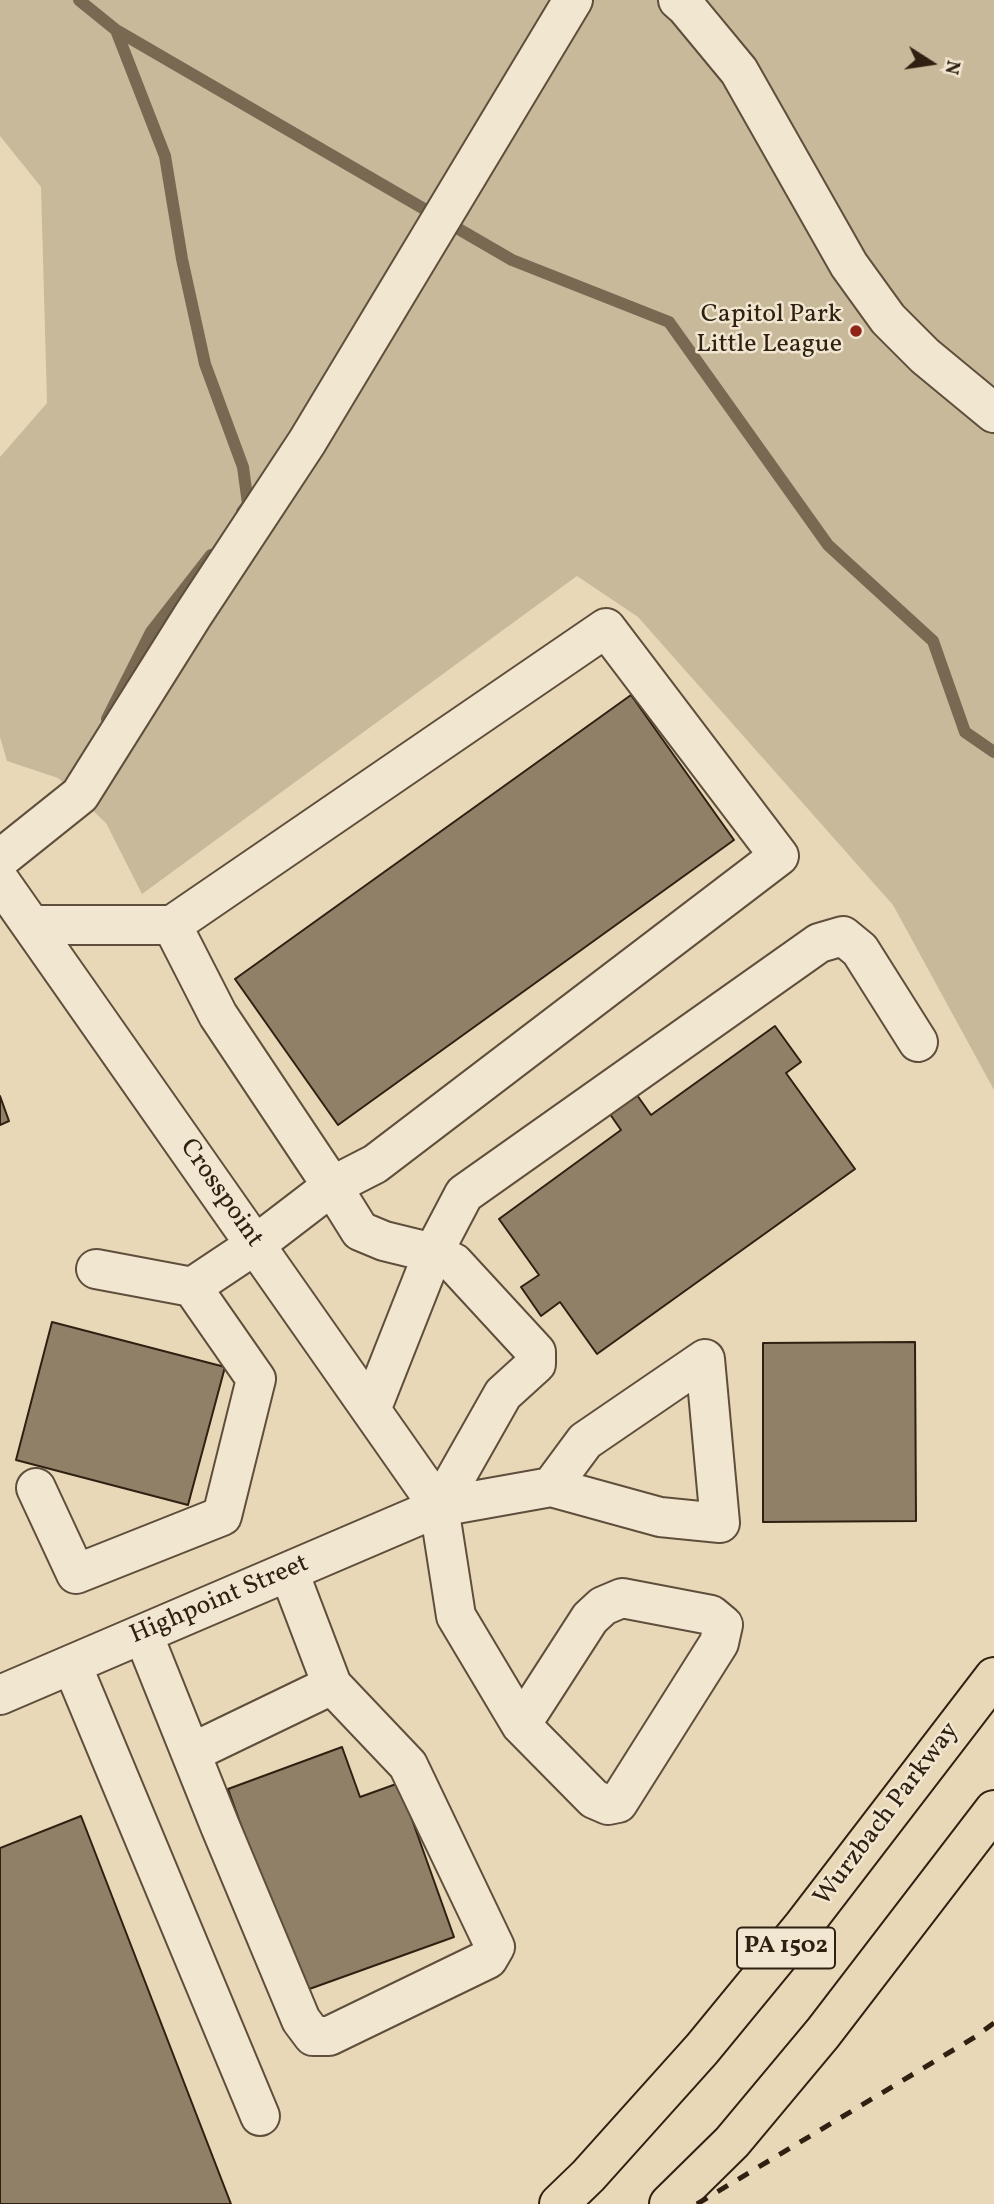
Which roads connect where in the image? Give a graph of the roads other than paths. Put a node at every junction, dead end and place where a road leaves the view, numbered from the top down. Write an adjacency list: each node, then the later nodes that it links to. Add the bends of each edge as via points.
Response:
1 (678, 0): 3 (street, via 739,71 849,265 888,319)
2 (564, 14): 4 (street, via 307,442 80,795)
3 (994, 413)
4 (0, 859)
5 (0, 881): 6 (street, Crosspoint)
6 (31, 925): 7 (street); 10 (street, Crosspoint)
7 (172, 925): 9 (street, via 218,1015); 9 (street, via 606,628 779,856 375,1164)
8 (918, 1042): 11 (street, via 860,950 843,936 819,943 464,1194)
9 (332, 1186): 10 (street); 11 (street, via 360,1231)
10 (255, 1245): 13 (street); 14 (street, Crosspoint)
11 (433, 1253): 14 (street); 17 (street, via 454,1263 536,1352 536,1364 503,1394)
12 (96, 1269): 13 (street)
13 (192, 1287): 16 (street, via 256,1379 222,1516 76,1574)
14 (371, 1410): 17 (street, Crosspoint)
15 (551, 1487): 15 (street, via 660,1517 720,1523 705,1359 585,1441); 17 (street, Highpoint Street)
16 (36, 1488)
17 (439, 1507): 18 (street, Highpoint Street); 24 (street, via 456,1616)
18 (289, 1572): 19 (street, Highpoint Street); 22 (street)
19 (143, 1634): 20 (street, Highpoint Street); 25 (street)
20 (72, 1665): 23 (street, Highpoint Street); 27 (street)
21 (994, 1677): 28 (highway, Wurzbach Parkway / PA 1502, via 803,1926 702,2049)
22 (332, 1685): 25 (street); 25 (street, via 408,1765 495,1947 488,1959 329,2036 313,2036 301,2020)
23 (0, 1695)
24 (521, 1726): 24 (street, via 594,1799 608,1805 618,1802 719,1643 723,1625 711,1615 622,1598 603,1606 590,1618)
25 (191, 1753)
26 (994, 1810): 29 (highway, PA 1502, via 824,2033 732,2142)
27 (260, 2116)
28 (559, 2204)
29 (669, 2204)

